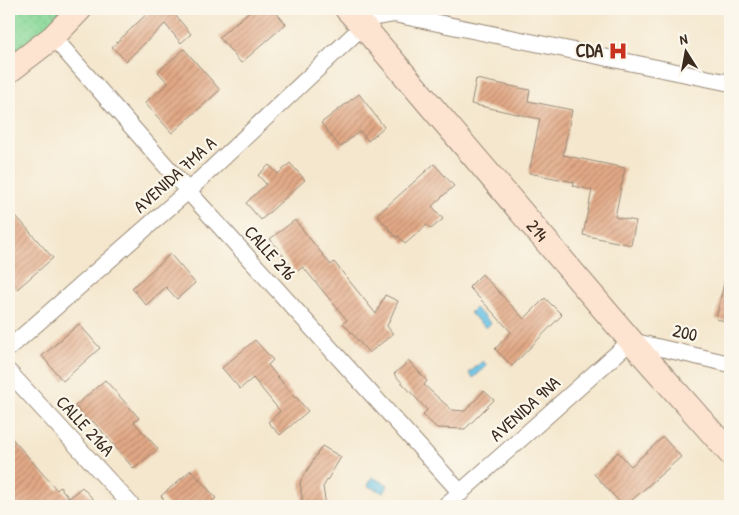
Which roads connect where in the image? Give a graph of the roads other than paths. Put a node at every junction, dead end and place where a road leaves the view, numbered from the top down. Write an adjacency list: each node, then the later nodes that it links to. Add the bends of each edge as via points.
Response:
1 (80, 9): 4 (street)
2 (347, 9): 3 (street, 214)
3 (363, 26): 6 (street, AVENIDA 7MA A, via 375,17 394,14); 7 (street, AVENIDA 7MA A); 8 (street, 214)
4 (53, 37): 5 (street); 7 (street, CALLE 216)
5 (9, 71)
6 (730, 83)
7 (188, 191): 9 (street, AVENIDA 7MA A); 13 (street, CALLE 216)
8 (630, 341): 10 (street, 200); 12 (street, 214); 13 (street, AVENIDA 9NA)
9 (9, 348)
10 (730, 364)
11 (9, 372): 14 (street, CALLE 216A)
12 (730, 453)
13 (461, 492): 15 (street, AVENIDA 9NA)
14 (132, 506)
15 (445, 506)

